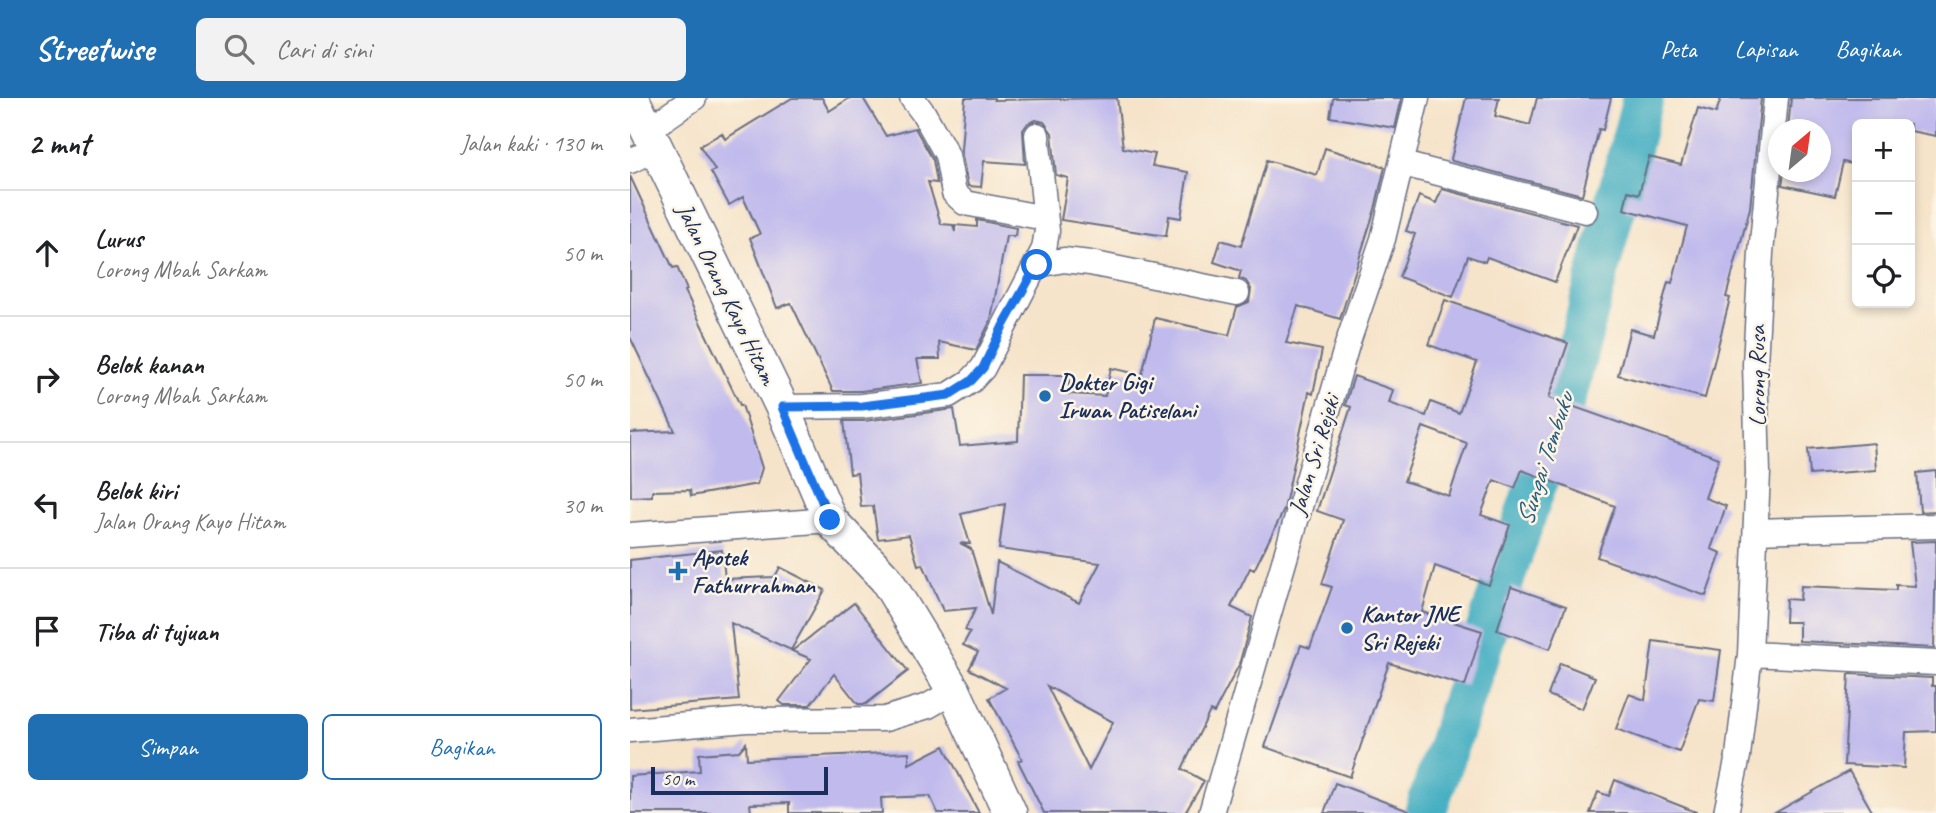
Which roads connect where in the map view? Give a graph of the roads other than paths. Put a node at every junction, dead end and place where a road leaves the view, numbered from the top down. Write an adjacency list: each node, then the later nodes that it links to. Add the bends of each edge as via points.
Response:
1 (632, 98): 7 (main road, Jalan Orang Kayo Hitam)
2 (694, 98): 7 (street)
3 (912, 98): 10 (street, via 947,155 954,193 965,203)
4 (1417, 98): 8 (street, Jalan Sri Rejeki)
5 (1776, 98): 16 (street, Lorong Rusa, via 1755,364)
6 (1037, 135): 10 (street)
7 (645, 146): 13 (main road, Jalan Orang Kayo Hitam)
8 (1403, 164): 9 (street); 23 (street, Jalan Sri Rejeki)
9 (1585, 211)
10 (1045, 218): 11 (street, via 1044,249)
11 (1037, 265): 12 (street, via 1064,260 1090,263); 13 (street, via 983,368 949,395 862,406)
12 (1237, 293)
13 (782, 407): 14 (main road, Jalan Orang Kayo Hitam)
14 (830, 520): 17 (street); 20 (main road, Jalan Orang Kayo Hitam, via 886,579)
15 (1936, 526): 16 (street)
16 (1756, 531): 18 (street, Lorong Rusa)
17 (630, 536)
18 (1750, 654): 19 (street); 24 (street, Lorong Rusa)
19 (1936, 663)
20 (954, 691): 21 (street, via 928,706 885,719 747,720); 22 (main road, Jalan Orang Kayo Hitam)
21 (630, 730)
22 (1010, 813)
23 (1211, 813)
24 (1726, 813)

